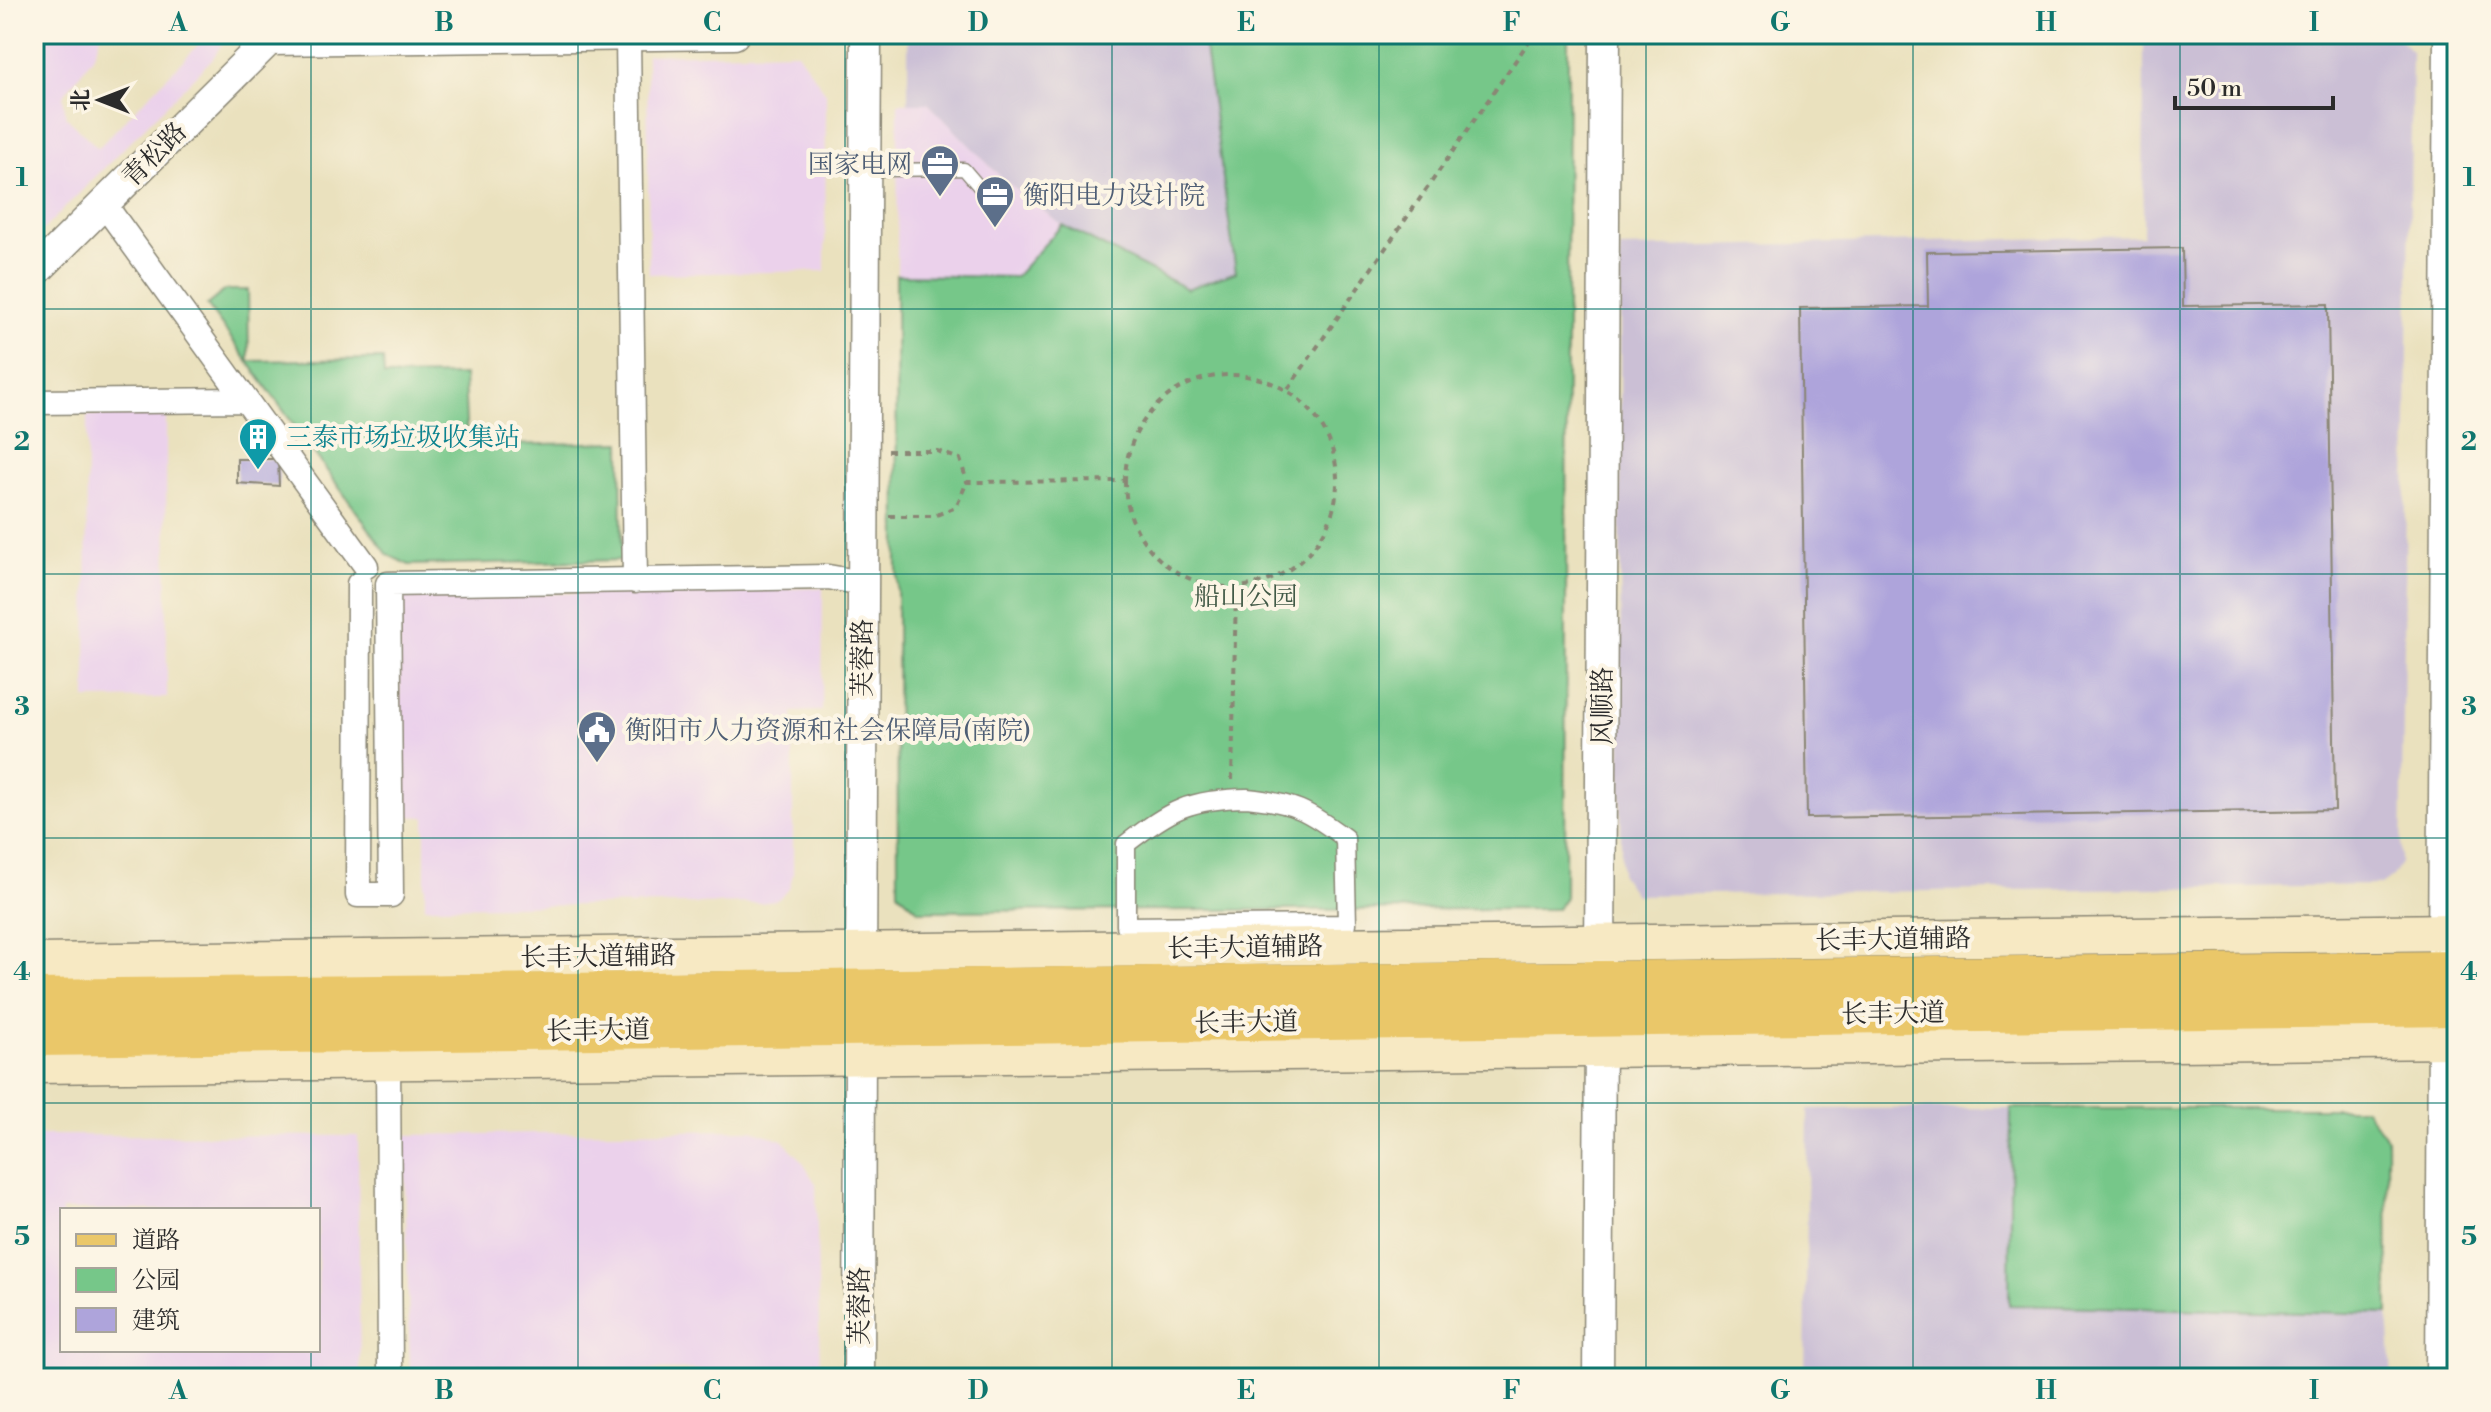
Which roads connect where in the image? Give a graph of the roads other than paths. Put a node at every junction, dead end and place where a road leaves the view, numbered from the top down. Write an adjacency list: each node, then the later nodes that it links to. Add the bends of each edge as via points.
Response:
1 (734, 34): 8 (street)
2 (866, 34): 16 (street, 芙蓉路)
3 (881, 34): 9 (street, 芙蓉路)
4 (1587, 34): 22 (street, 风顺路)
5 (1605, 34): 22 (street, 风顺路)
6 (2449, 34): 21 (street)
7 (269, 37): 8 (street); 11 (street, 青松路)
8 (628, 37): 17 (street)
9 (881, 170): 10 (lane, via 964,169); 24 (street, 芙蓉路)
10 (987, 196)
11 (104, 204): 12 (street, 青松路); 13 (street)
12 (34, 273)
13 (246, 400): 14 (street); 15 (street)
14 (34, 402)
15 (362, 575): 18 (street, via 364,592 383,592); 18 (street, via 358,895 391,895)
16 (863, 576): 17 (street); 24 (street, 芙蓉路)
17 (635, 581): 18 (street)
18 (388, 584)
19 (1232, 799): 19 (street, via 1284,802 1345,838 1347,924 1126,926 1126,844 1183,805)
20 (34, 962): 24 (main road, 长丰大道辅路)
21 (2450, 987): 22 (main road, 长丰大道); 22 (main road, 长丰大道辅路); 33 (street)
22 (1592, 997): 24 (main road, 长丰大道); 24 (main road, 长丰大道辅路); 31 (street, 风顺路); 32 (street, 风顺路)
23 (34, 999): 24 (main road, 长丰大道)
24 (869, 1006): 26 (main road, 长丰大道); 29 (street, 芙蓉路); 30 (street, 芙蓉路)
25 (34, 1036): 26 (main road, 长丰大道)
26 (388, 1047): 27 (main road); 28 (street)
27 (34, 1065)
28 (390, 1369)
29 (859, 1378)
30 (875, 1378)
31 (1583, 1378)
32 (1598, 1378)
33 (2441, 1378)

